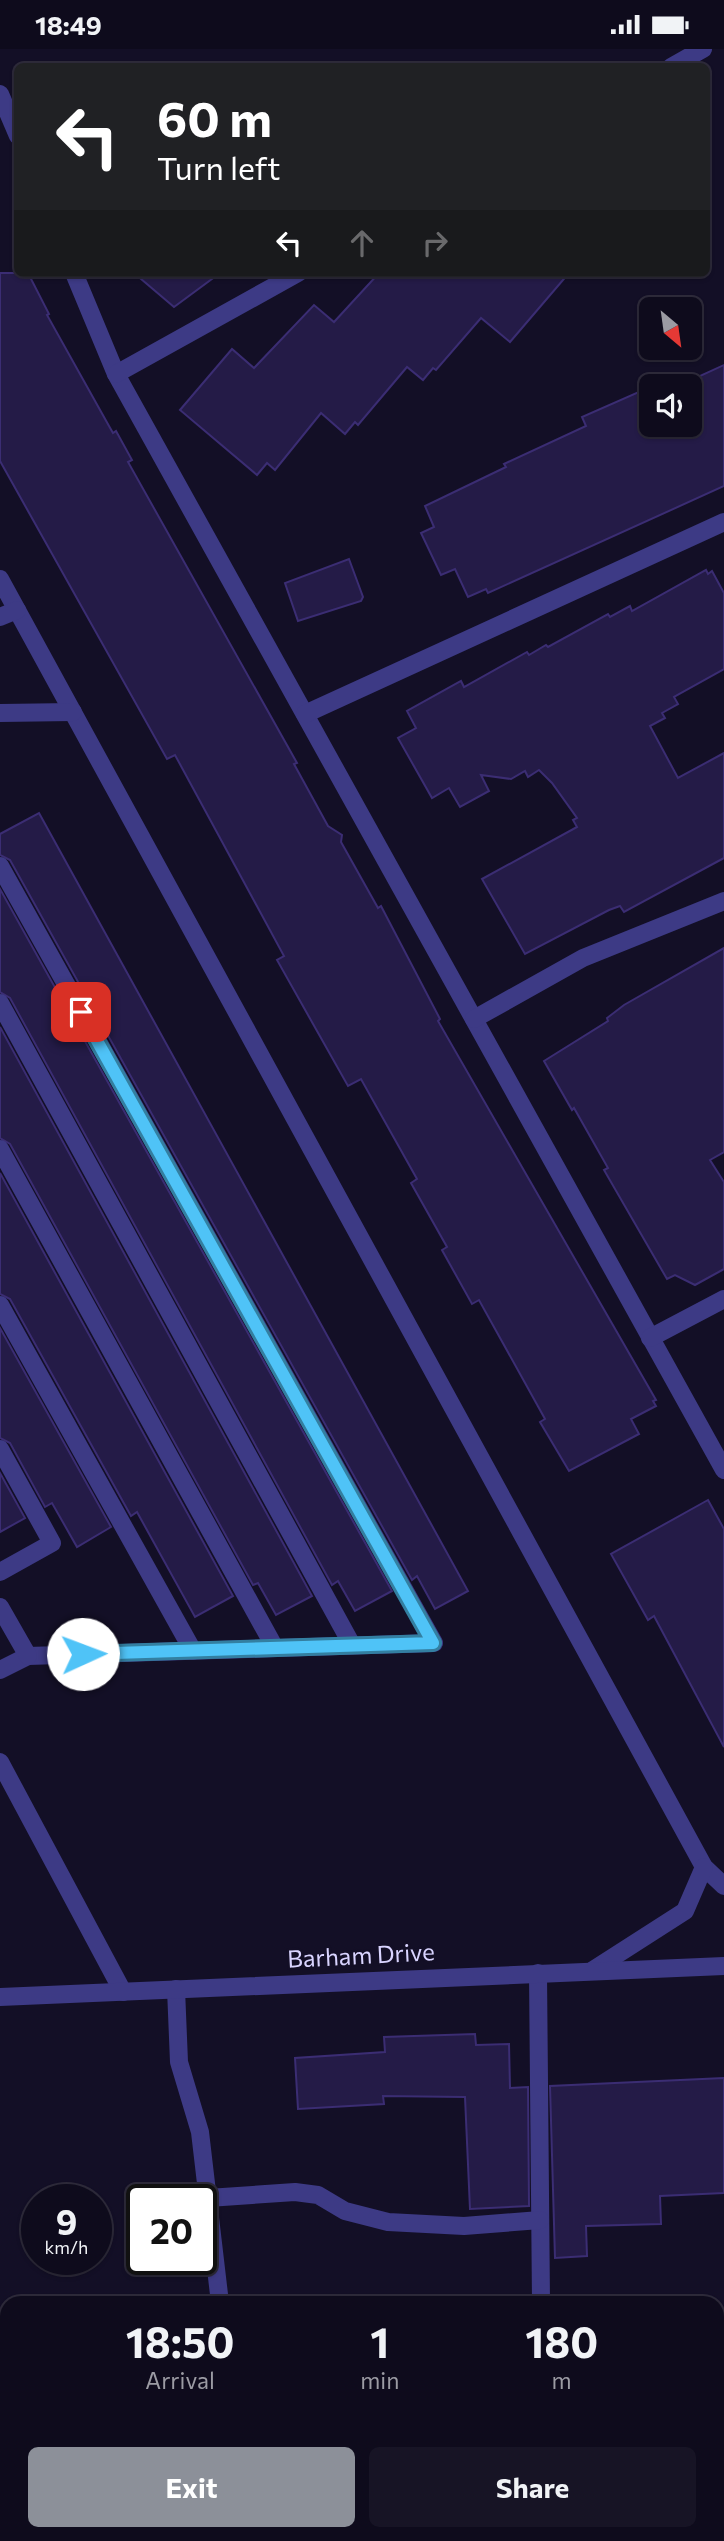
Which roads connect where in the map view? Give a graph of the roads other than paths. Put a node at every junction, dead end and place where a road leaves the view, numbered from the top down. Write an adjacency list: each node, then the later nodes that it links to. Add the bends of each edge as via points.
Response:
1 (702, 49): 2 (street)
2 (678, 63)
3 (0, 94): 4 (street)
4 (14, 127)
5 (76, 277): 7 (street)
6 (291, 277): 7 (street)
7 (116, 374): 13 (street)
8 (724, 522): 13 (street)
9 (0, 579): 10 (street)
10 (8, 613): 11 (street)
11 (73, 712): 12 (street); 32 (street)
12 (0, 713)
13 (304, 714): 17 (street)
14 (0, 866): 26 (street, via 433,1643)
15 (724, 901): 17 (street, via 583,958)
16 (0, 1003): 26 (street)
17 (474, 1019): 21 (street)
18 (0, 1149): 27 (street)
19 (724, 1300): 21 (street)
20 (0, 1305): 28 (street)
21 (650, 1338): 23 (street)
22 (0, 1449): 24 (street, via 52,1543)
23 (724, 1470)
24 (0, 1572)
25 (0, 1607): 29 (street)
26 (352, 1645): 27 (street)
27 (275, 1648): 28 (street)
28 (193, 1651): 29 (street)
29 (28, 1656): 30 (street)
30 (0, 1670)
31 (0, 1762): 38 (street)
32 (704, 1867): 33 (street); 35 (street, via 685,1911)
33 (724, 1886)
34 (724, 1966): 35 (street, Barham Drive)
35 (593, 1971): 36 (street, Barham Drive)
36 (538, 1973): 37 (street, Barham Drive); 42 (street)
37 (176, 1989): 38 (street, Barham Drive); 40 (street, via 179,2062 200,2132)
38 (123, 1992): 39 (street, Barham Drive)
39 (0, 1997)
40 (206, 2184)
41 (217, 2197): 42 (street, via 296,2192 318,2195 345,2211 388,2222 464,2226)
42 (540, 2220): 45 (street)
43 (217, 2275): 44 (street)
44 (219, 2296)
45 (541, 2296)

